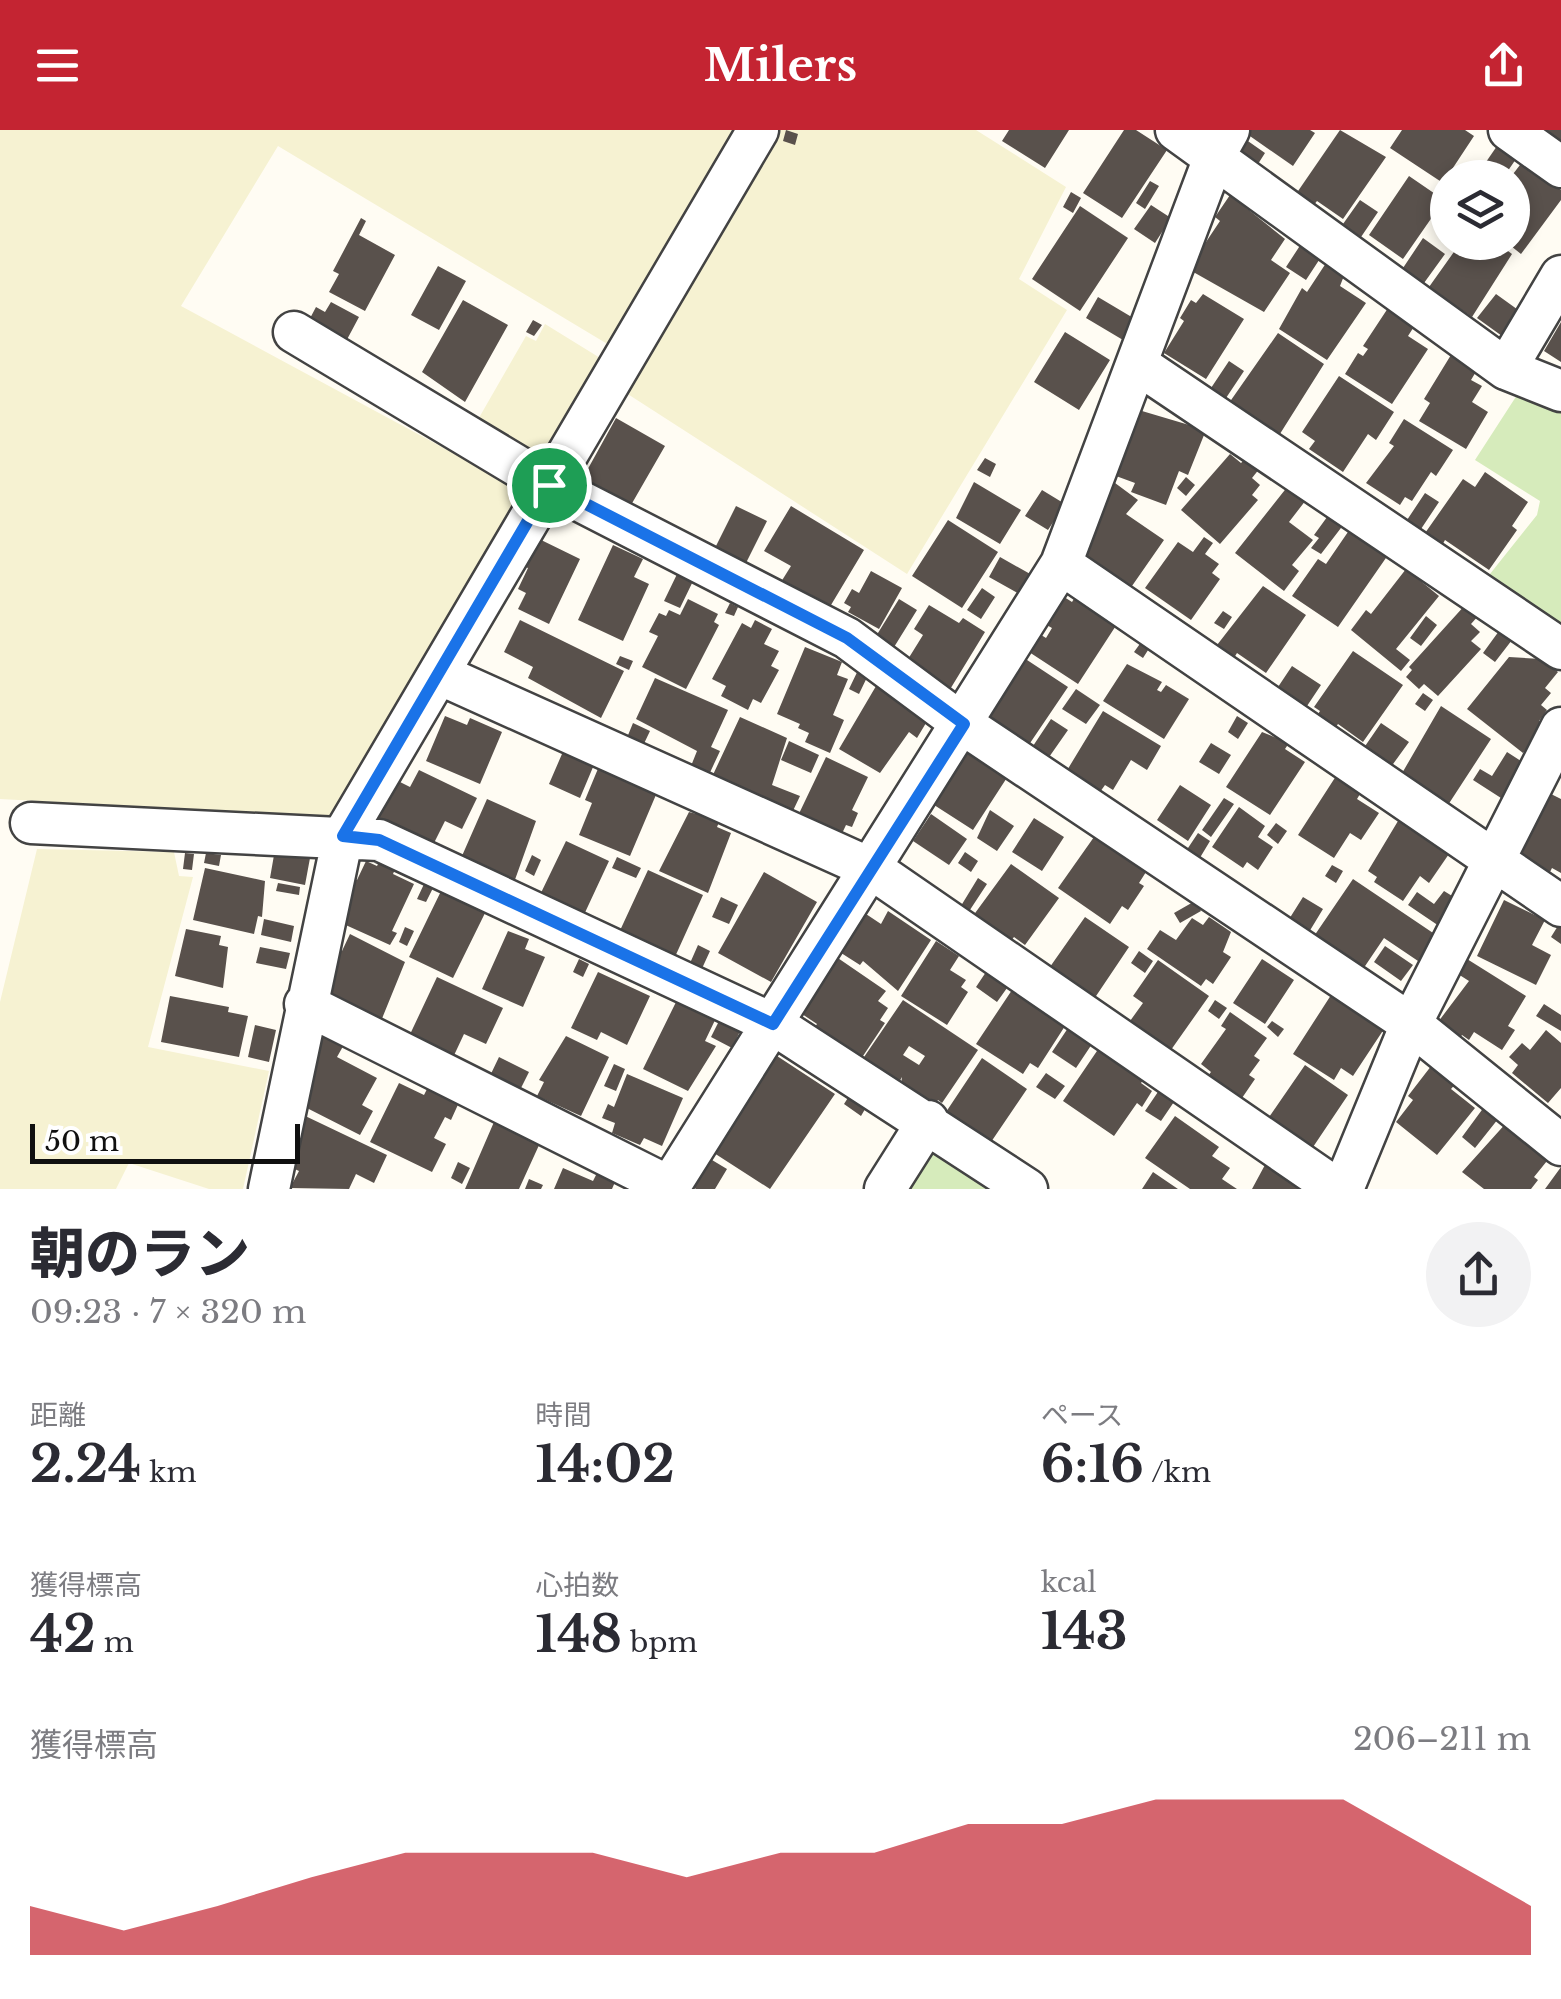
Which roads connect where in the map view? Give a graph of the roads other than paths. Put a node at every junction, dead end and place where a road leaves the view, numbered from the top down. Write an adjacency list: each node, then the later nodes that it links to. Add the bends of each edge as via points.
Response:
1 (758, 130): 11 (street)
2 (1176, 130): 4 (street)
3 (1509, 130): 5 (street)
4 (1222, 142): 8 (street); 9 (street)
5 (1561, 166)
6 (1561, 276): 9 (street)
7 (294, 332): 11 (street)
8 (1139, 366): 12 (street); 13 (street)
9 (1506, 369): 10 (street)
10 (1561, 390)
11 (549, 485): 14 (street); 15 (street, via 847,638)
12 (1061, 564): 15 (street); 19 (street)
13 (1561, 648)
14 (439, 674): 18 (street); 20 (street)
15 (964, 724): 20 (street); 24 (street)
16 (1561, 728): 19 (street)
17 (31, 823): 18 (street)
18 (343, 836): 22 (street); 23 (street, via 379,840)
19 (1494, 861): 21 (street); 24 (street)
20 (872, 869): 23 (street); 31 (street)
21 (1561, 906)
22 (305, 1004): 27 (street); 28 (street)
23 (773, 1024): 25 (street); 27 (street)
24 (1411, 1024): 26 (street); 31 (street)
25 (928, 1121): 29 (street); 30 (street)
26 (1561, 1145)
27 (669, 1188)
28 (269, 1189)
29 (885, 1189)
30 (1026, 1189)
31 (1340, 1189)

